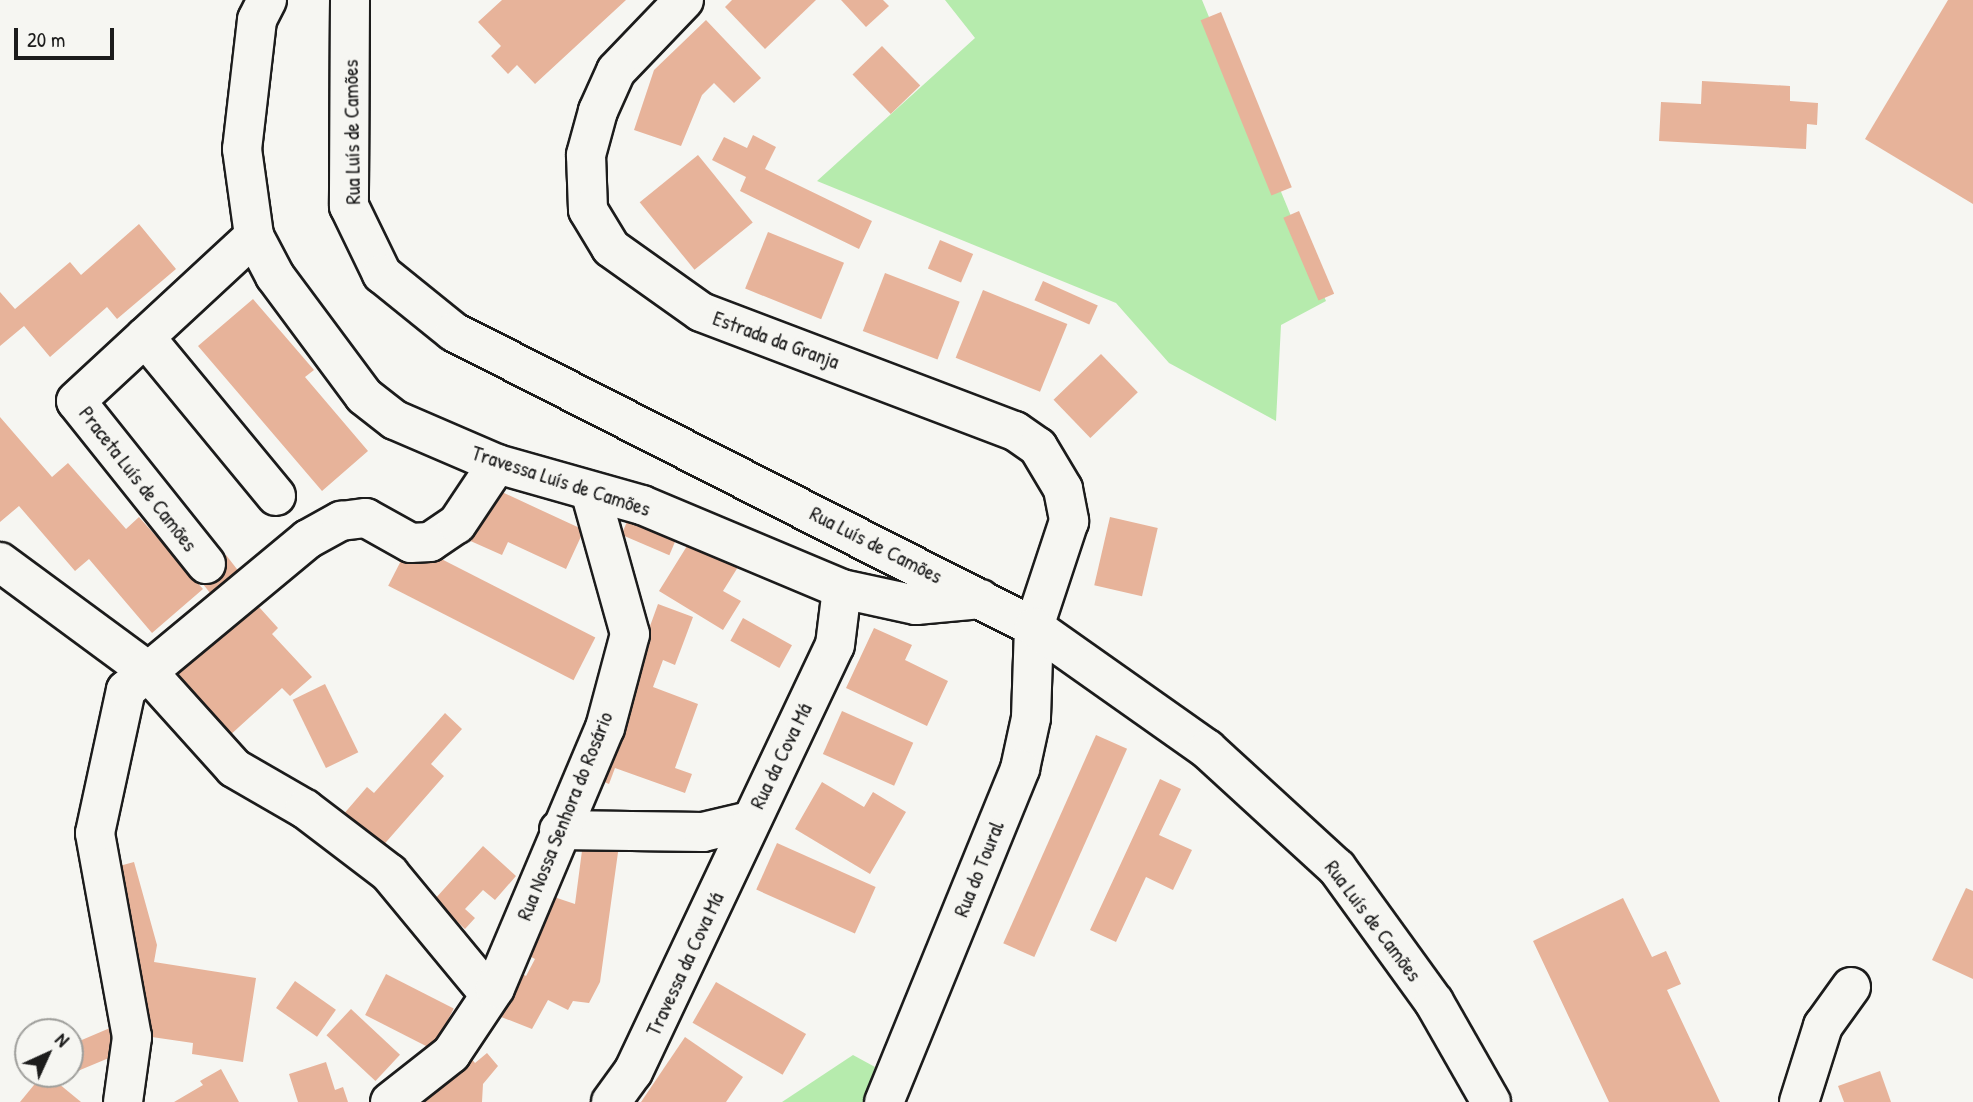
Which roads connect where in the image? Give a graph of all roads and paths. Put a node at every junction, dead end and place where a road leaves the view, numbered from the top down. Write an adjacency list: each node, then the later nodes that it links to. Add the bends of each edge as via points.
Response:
1 (267, 0): 4 (street, Travessa Luís de Camões, via 257,20 242,149)
2 (350, 0): 12 (street, Rua Luís de Camões, via 349,205 382,274 454,332)
3 (684, 0): 13 (street, Estrada da Granja, via 616,71 586,155 588,210 611,248 701,312 988,418 1038,447 1063,489 1069,521)
4 (254, 236): 5 (street, Praceta Luís de Camões); 6 (street, Travessa Luís de Camões, via 275,276 364,396 395,420)
5 (145, 337): 8 (street); 10 (street, Praceta Luís de Camões, via 76,401)
6 (497, 464): 7 (street, Travessa Luís de Camões); 14 (street, via 457,524 430,542 411,543 366,518 341,521 308,539)
7 (590, 491): 11 (street, Travessa Luís de Camões, via 642,505); 16 (street, Rua Nossa Senhora do Rosário, via 630,634 605,728)
8 (276, 496)
9 (0, 562): 14 (street)
10 (206, 564)
11 (842, 589): 12 (street, Travessa Luís de Camões, via 916,605); 15 (street, Rua da Cova Má, via 835,645)
12 (981, 599): 13 (street, Rua Luís de Camões)
13 (1034, 627): 22 (street, Rua do Toural, via 1031,718 1020,769); 23 (street, Rua Luís de Camões, via 1208,749 1337,868 1434,1002)
14 (145, 669): 18 (street, via 234,768 305,809 389,873); 19 (street, via 126,690 95,833 132,1037)
15 (749, 821): 16 (street, Rua da Cova Má, via 703,832); 21 (street, Travessa da Cova Má, via 650,1037)
16 (559, 830): 18 (street, Rua Nossa Senhora do Rosário)
17 (1851, 987): 24 (street, via 1823,1026)
18 (491, 995): 20 (street, Rua Nossa Senhora do Rosário, via 451,1054)
19 (123, 1102)
20 (390, 1102)
21 (611, 1102)
22 (884, 1102)
23 (1491, 1102)
24 (1799, 1102)

